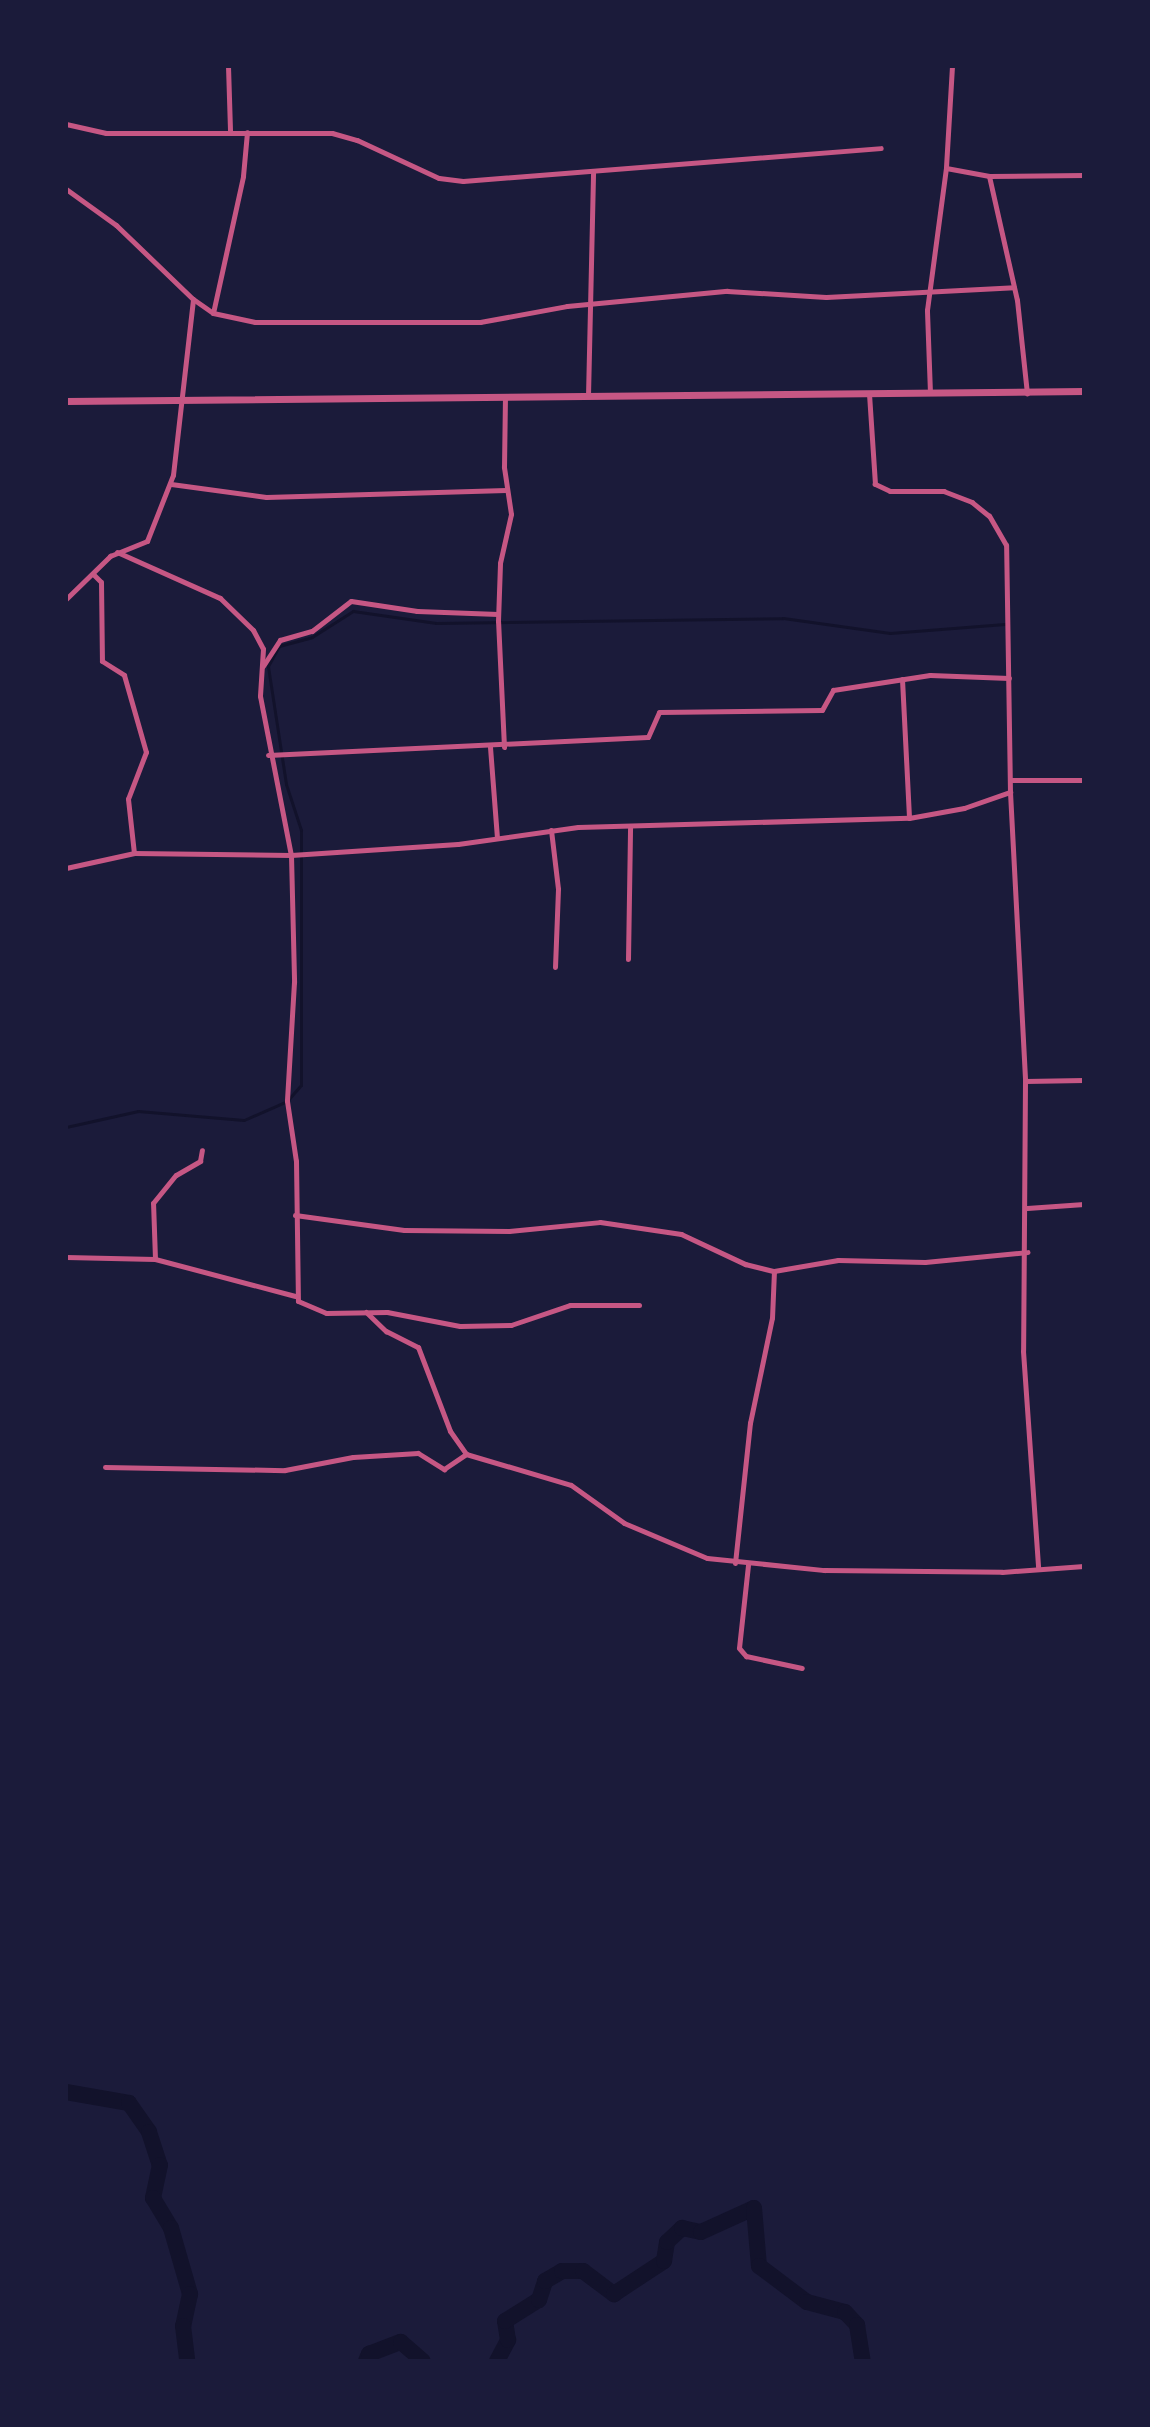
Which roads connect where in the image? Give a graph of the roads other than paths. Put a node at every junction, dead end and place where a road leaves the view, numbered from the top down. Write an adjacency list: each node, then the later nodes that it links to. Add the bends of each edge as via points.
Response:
1 (228, 66): 4 (street)
2 (952, 66): 7 (street)
3 (66, 124): 4 (street, via 106,133)
4 (230, 131): 5 (street)
5 (247, 132): 8 (street, via 346,136 448,181); 16 (street, via 243,176)
6 (881, 148): 8 (street)
7 (946, 168): 10 (street); 13 (street)
8 (593, 171): 15 (street)
9 (1084, 175): 10 (street)
10 (989, 176): 12 (street)
11 (66, 189): 14 (street, via 116,225)
12 (1014, 287): 13 (street); 19 (street)
13 (928, 292): 15 (street, via 826,297 727,291); 18 (street)
14 (193, 299): 16 (street); 23 (street)
15 (589, 305): 16 (street, via 480,322 377,319 285,325); 21 (street)
16 (213, 313)
17 (1084, 391): 19 (street)
18 (930, 393): 19 (street); 20 (street)
19 (1027, 393)
20 (869, 394): 21 (street); 32 (street, via 875,484 890,491 944,491 972,502 989,516 1006,545)
21 (588, 396): 22 (street)
22 (505, 398): 23 (street); 26 (street)
23 (185, 399): 24 (street); 25 (street)
24 (66, 401)
25 (171, 484): 26 (street, via 266,497); 27 (street, via 147,541)
26 (506, 490): 30 (street, via 511,514 500,563)
27 (117, 552): 28 (street); 31 (street, via 220,598 253,630 263,649)
28 (93, 574): 29 (street); 44 (street, via 101,582 102,661 124,675 146,752 128,799)
29 (66, 599)
30 (498, 614): 31 (street, via 417,611 351,601 312,631 280,640); 35 (street)
31 (260, 674): 36 (street)
32 (1009, 678): 33 (street); 37 (street)
33 (902, 679): 35 (street, via 833,690 822,710 659,712 648,737); 40 (street)
34 (490, 747): 35 (street); 36 (street); 43 (street)
35 (504, 747)
36 (268, 755): 45 (street)
37 (1010, 780): 38 (street); 39 (street)
38 (1084, 780)
39 (1010, 792): 40 (street, via 964,808); 50 (street)
40 (909, 818): 41 (street)
41 (630, 826): 42 (street); 47 (street)
42 (551, 830): 43 (street); 48 (street, via 558,889)
43 (497, 838): 45 (street)
44 (134, 853): 45 (street); 46 (street)
45 (291, 855): 54 (street, via 294,982 287,1101 296,1161)
46 (66, 868)
47 (628, 959)
48 (555, 967)
49 (1084, 1080): 50 (street)
50 (1025, 1081): 53 (street)
51 (202, 1150): 57 (street, via 200,1161 176,1175 153,1203)
52 (1084, 1204): 53 (street)
53 (1027, 1208): 55 (street)
54 (295, 1215): 58 (street, via 404,1230 509,1231 600,1222 681,1234 745,1264); 59 (street)
55 (1028, 1252): 58 (street, via 925,1262 838,1260); 67 (street, via 1023,1351)
56 (66, 1257): 57 (street)
57 (155, 1259): 59 (street)
58 (774, 1271): 64 (street, via 772,1318 750,1423)
59 (295, 1297): 61 (street, via 319,1312)
60 (639, 1305): 61 (street, via 570,1305 511,1325 460,1326)
61 (366, 1312): 62 (street, via 386,1331 418,1347 450,1431)
62 (466, 1454): 63 (street, via 444,1469 418,1453 353,1457 285,1470); 64 (street, via 559,1480 636,1529 707,1558)
63 (105, 1467)
64 (735, 1563): 65 (street)
65 (748, 1565): 67 (street, via 1002,1572); 68 (street, via 739,1648 746,1656)
66 (1084, 1566): 67 (street)
67 (1038, 1568)
68 (802, 1668)

